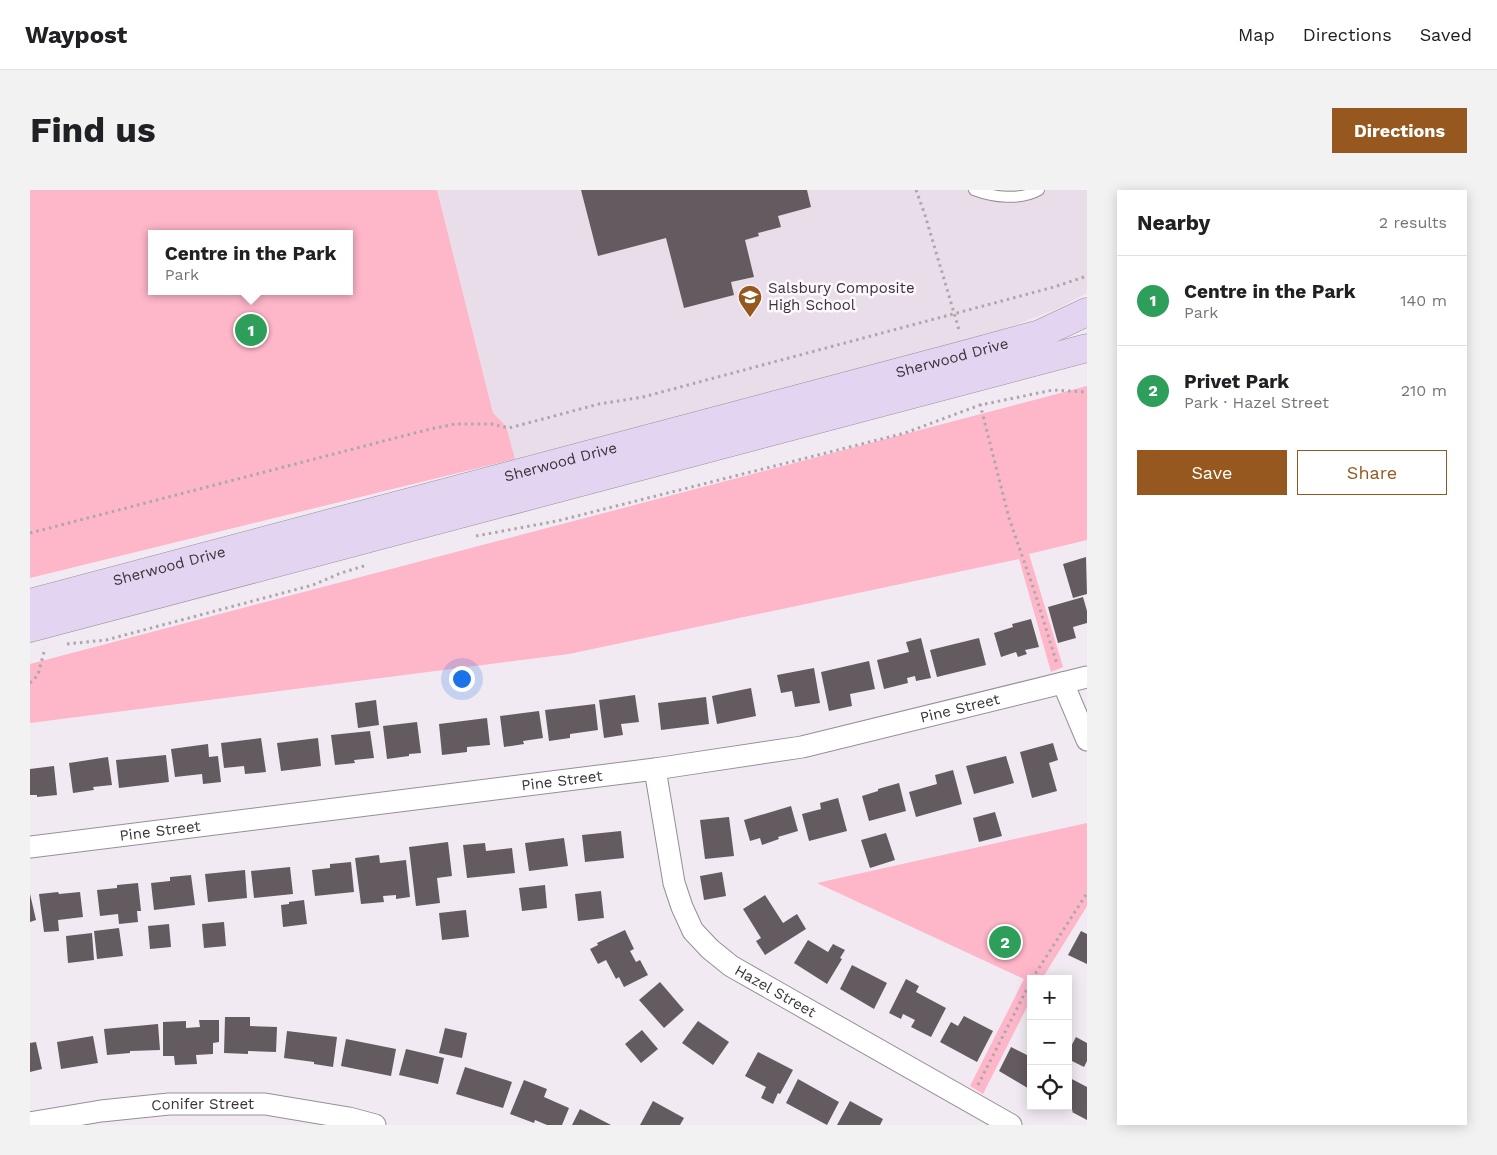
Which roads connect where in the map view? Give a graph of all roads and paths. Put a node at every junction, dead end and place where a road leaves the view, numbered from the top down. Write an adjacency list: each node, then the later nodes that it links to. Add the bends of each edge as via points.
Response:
1 (916, 190): 6 (path)
2 (974, 190): 3 (lane, via 989,195 1012,196)
3 (1039, 190)
4 (1087, 276): 6 (path)
5 (1087, 312): 15 (main road, Sherwood Drive, via 1040,334)
6 (953, 314): 7 (path); 12 (path, via 643,397 599,404 509,428 491,424 455,424 430,429)
7 (961, 336)
8 (1087, 348): 16 (main road, Sherwood Drive)
9 (1087, 392): 11 (path, via 1054,390)
10 (978, 398): 11 (path)
11 (980, 405): 13 (path, via 896,435 557,521); 21 (path, via 1009,518)
12 (30, 533)
13 (474, 536)
14 (375, 562): 17 (path, via 313,585 106,640)
15 (30, 604)
16 (37, 641): 18 (path); 20 (path, via 38,675)
17 (60, 645)
18 (51, 646)
19 (1087, 677): 21 (street, Pine Street)
20 (30, 683)
21 (1063, 683): 22 (street); 23 (street, Pine Street, via 802,747)
22 (1087, 740)
23 (655, 768): 24 (street, Pine Street); 28 (street, Hazel Street, via 674,883 694,931 710,949 731,966)
24 (30, 847)
25 (1087, 893): 26 (path)
26 (1035, 975)
27 (1027, 990): 28 (path, via 976,1089)
28 (974, 1104): 32 (street, Hazel Street)
29 (101, 1118): 30 (street, Conifer Street); 31 (street, Conifer Street, via 169,1104 265,1104)
30 (30, 1123)
31 (375, 1125)
32 (1012, 1125)

